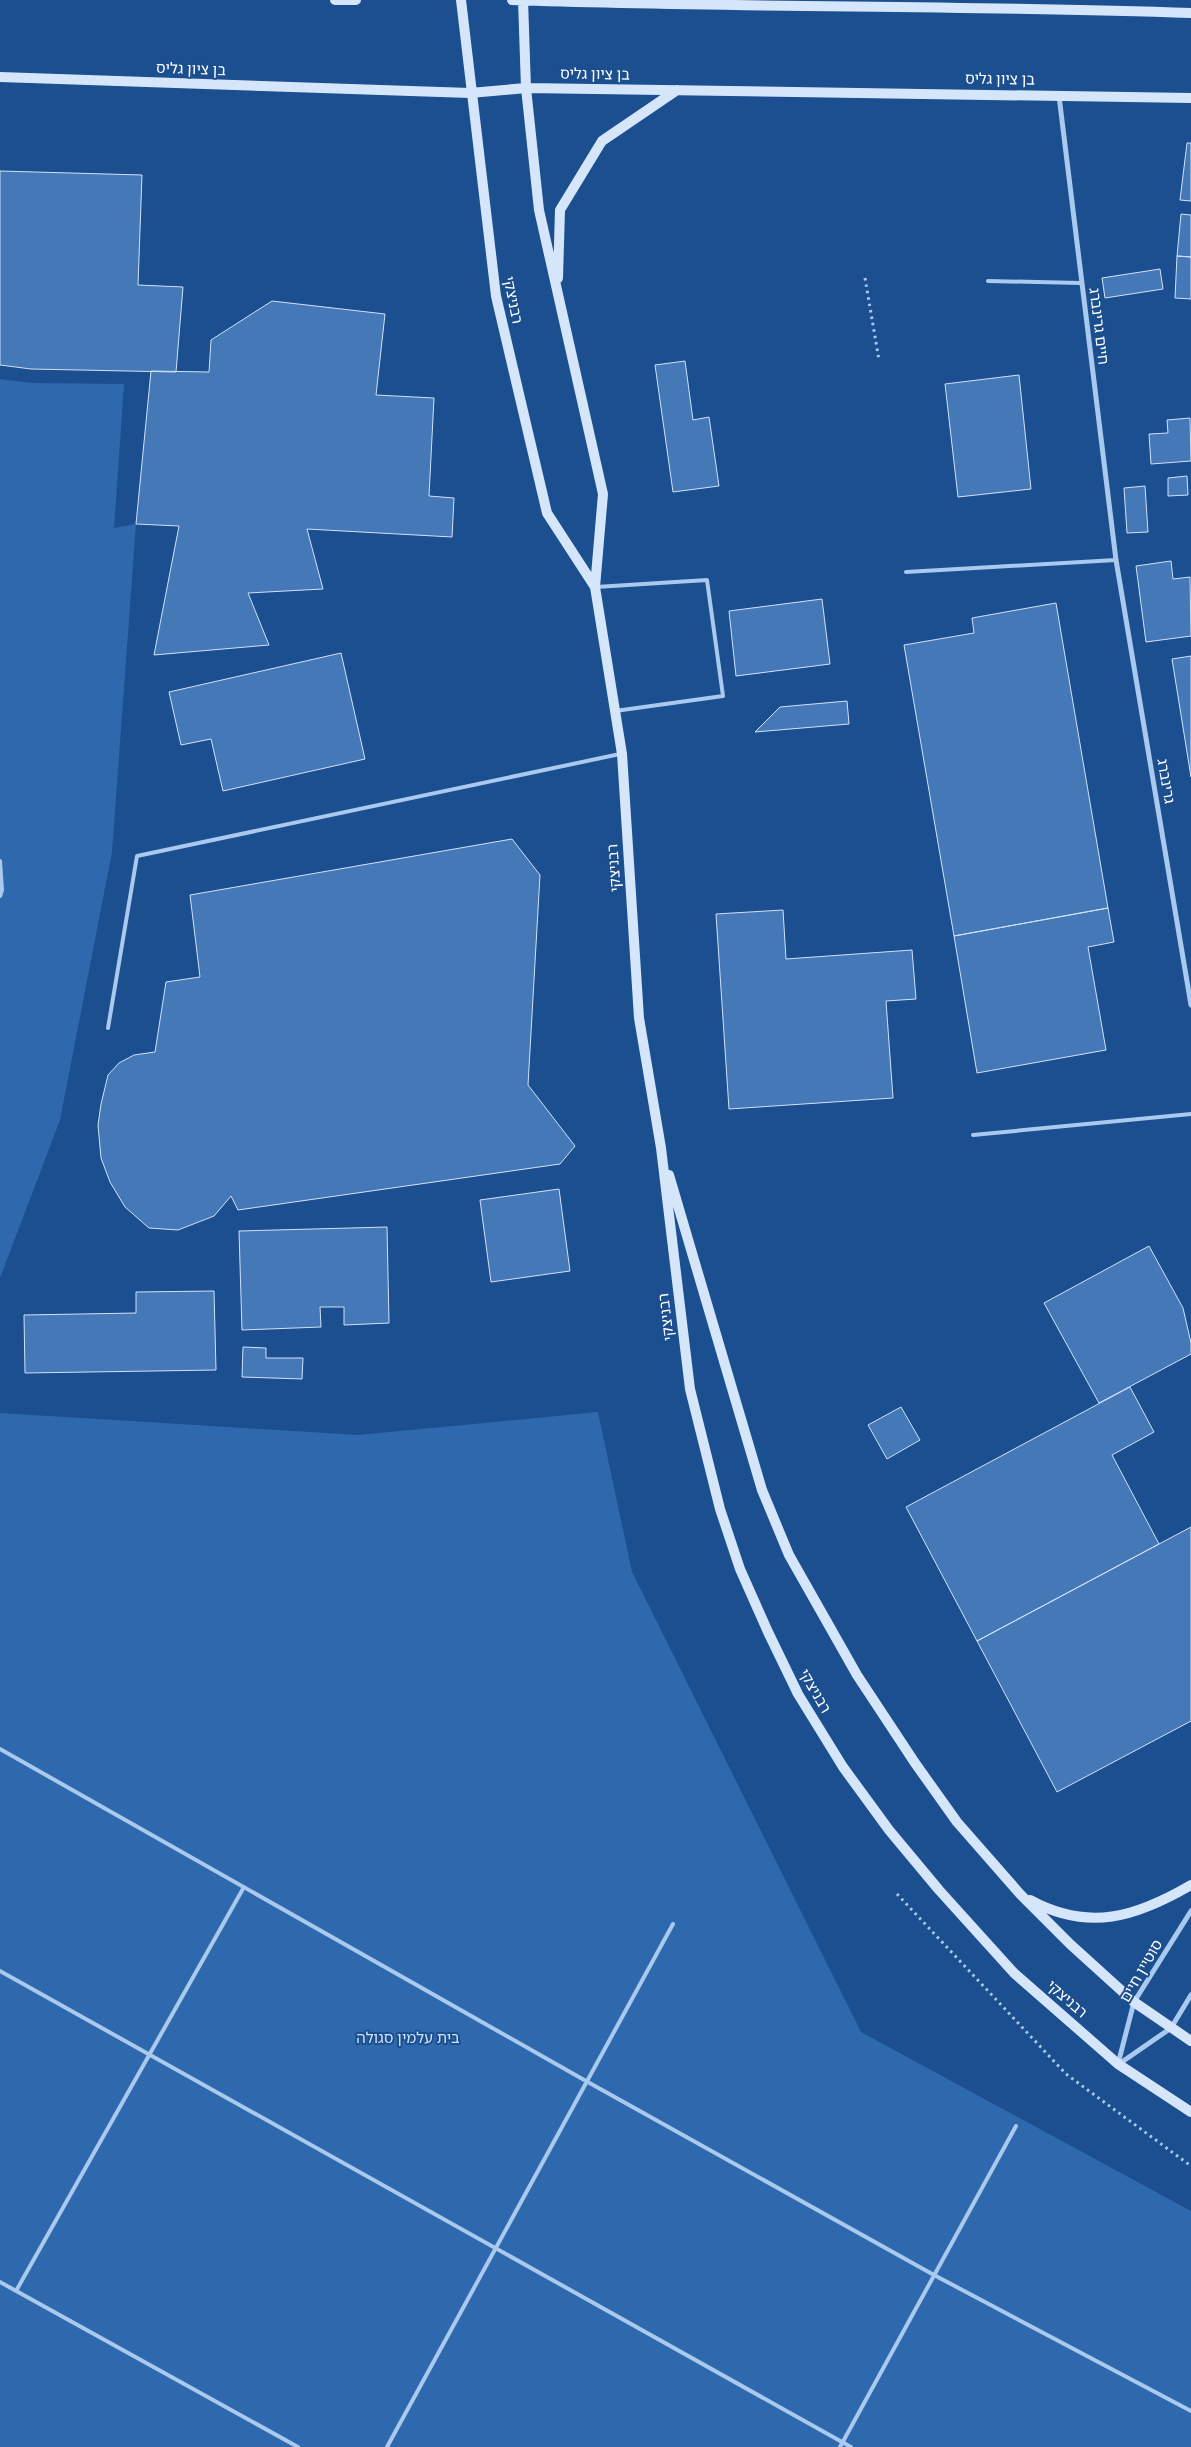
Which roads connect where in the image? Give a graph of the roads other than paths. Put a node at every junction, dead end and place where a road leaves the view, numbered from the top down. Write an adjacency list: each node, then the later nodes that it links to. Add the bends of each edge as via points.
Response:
1 (335, 0): 2 (street)
2 (343, 0): 3 (street)
3 (356, 0)
4 (461, 0): 12 (street, רבניצקי)
5 (512, 0): 6 (street)
6 (523, 0): 7 (street); 10 (street, רבניצקי)
7 (715, 2): 8 (street)
8 (1191, 13)
9 (0, 77): 12 (street, בן ציון גליס)
10 (526, 88): 11 (street, בן ציון גליס); 12 (street, בן ציון גליס); 17 (street, רבניצקי, via 539,210)
11 (677, 90): 13 (street, בן ציון גליס); 17 (street, via 602,141 560,210)
12 (470, 93): 20 (street, רבניצקי, via 496,296 547,514)
13 (1059, 95): 14 (street, בן ציון גליס); 16 (street, חיים גרינברג)
14 (1191, 98)
15 (988, 281): 16 (lane)
16 (1080, 283): 18 (street, חיים גרינברג)
17 (558, 294): 20 (street, רבניצקי, via 602,494)
18 (1116, 560): 19 (lane); 25 (street, גרינברג)
19 (906, 572)
20 (596, 587): 21 (street, רבניצקי); 21 (lane, via 707,580 722,696)
21 (615, 711): 22 (street, רבניצקי)
22 (622, 754): 26 (lane, via 137,856); 29 (street, רבניצקי, via 639,1018)
23 (0, 861): 24 (lane)
24 (0, 896)
25 (1191, 1005)
26 (108, 1028)
27 (1191, 1114): 28 (lane)
28 (974, 1135)
29 (661, 1148): 33 (street, רבניצקי, via 762,1490 789,1555 857,1675 915,1763 957,1822); 42 (street, רבניצקי, via 690,1389 720,1509 740,1569 798,1694 843,1766 889,1830 939,1890 1014,1973)
30 (0, 1749): 32 (lane)
31 (1191, 1885): 33 (street, via 1160,1903 1125,1916 1087,1918 1050,1911)
32 (244, 1887): 41 (lane); 43 (lane)
33 (1020, 1894): 38 (street, רבניצקי)
34 (1191, 1911): 38 (street, סוטיין חיים)
35 (673, 1924): 43 (lane)
36 (0, 1971): 41 (lane)
37 (1191, 1995): 39 (street)
38 (1134, 2002): 39 (street, רבניצקי); 42 (street, סוטיין חיים)
39 (1171, 2028): 40 (street, רבניצקי); 42 (street)
40 (1191, 2041)
41 (148, 2055): 46 (lane); 49 (lane)
42 (1118, 2064): 44 (street, רבניצקי)
43 (586, 2081): 46 (lane); 47 (lane)
44 (1191, 2112)
45 (1016, 2126): 47 (lane)
46 (494, 2249): 51 (lane); 53 (lane)
47 (934, 2274): 50 (lane); 51 (lane)
48 (0, 2282): 49 (lane)
49 (16, 2291): 52 (lane)
50 (1191, 2411)
51 (842, 2442): 54 (lane); 55 (lane)
52 (298, 2447)
53 (386, 2447)
54 (840, 2447)
55 (851, 2447)

